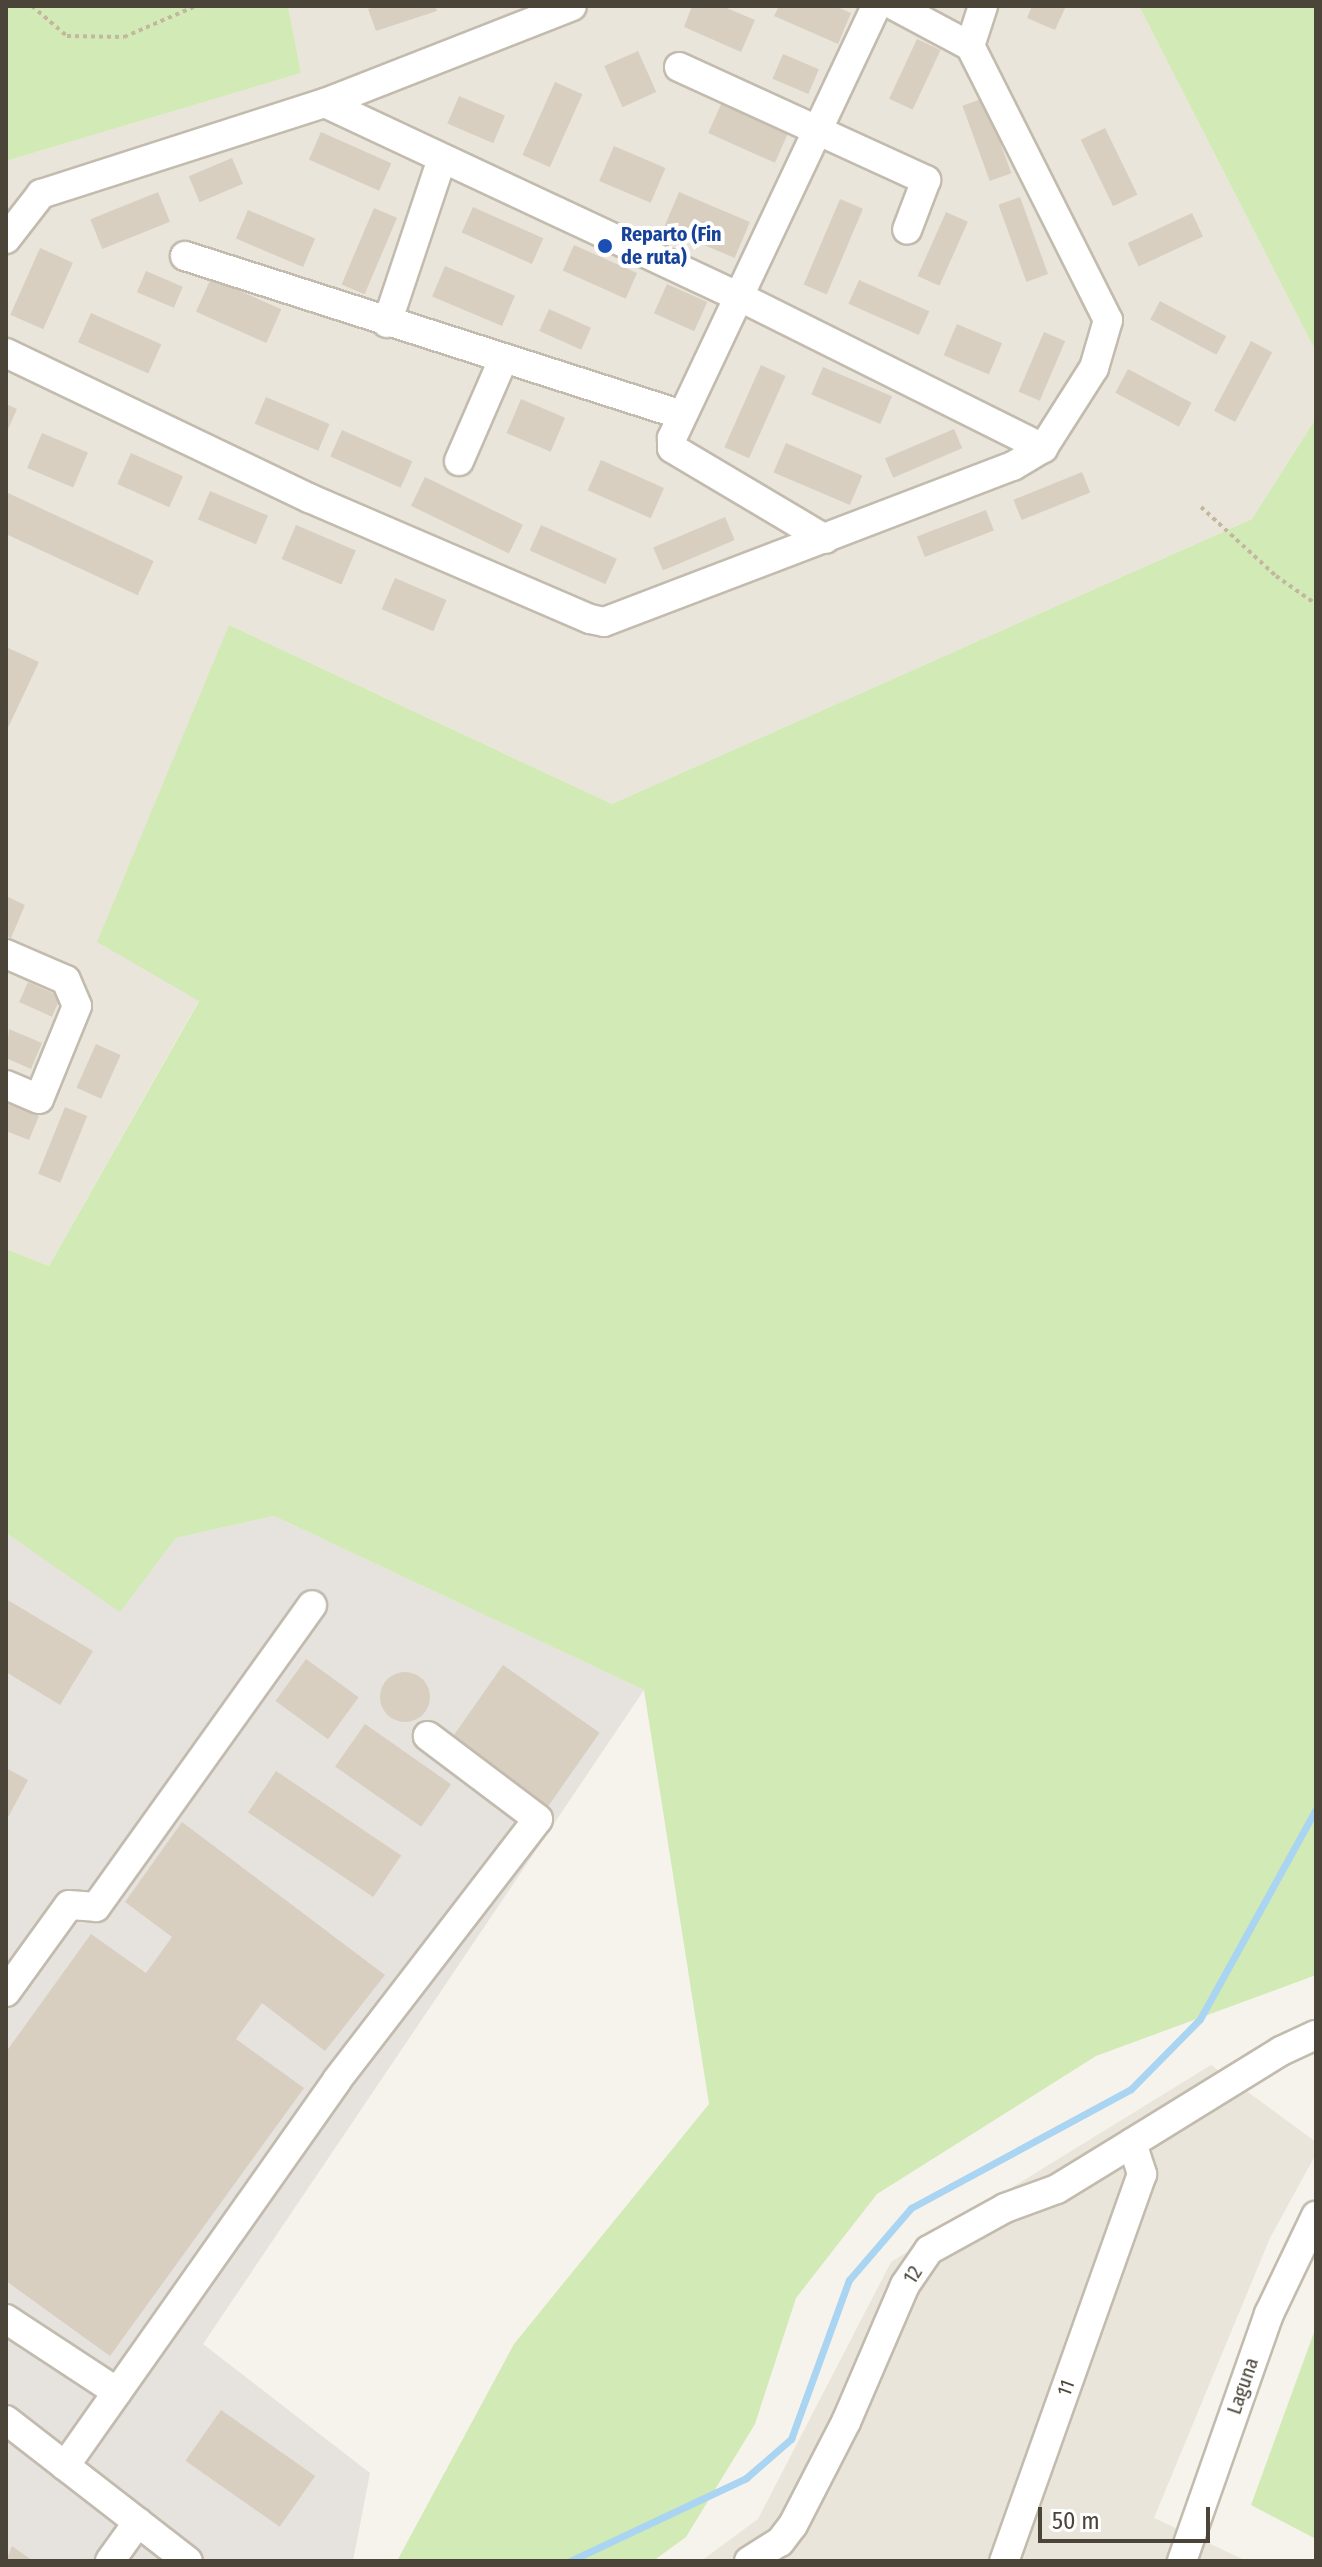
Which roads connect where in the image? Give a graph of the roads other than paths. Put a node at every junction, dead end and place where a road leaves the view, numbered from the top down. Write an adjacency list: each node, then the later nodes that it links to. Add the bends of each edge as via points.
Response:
1 (572, 6): 7 (street)
2 (876, 6): 8 (street)
3 (895, 6): 5 (street)
4 (983, 6): 5 (street)
5 (970, 46): 18 (street, via 1108,320 1094,368)
6 (679, 67): 8 (street)
7 (325, 103): 9 (street); 11 (street, via 41,194)
8 (820, 130): 10 (street, via 926,180); 13 (street)
9 (442, 159): 13 (street); 14 (street)
10 (907, 230)
11 (6, 239)
12 (185, 256): 14 (street)
13 (740, 297): 17 (street); 18 (street)
14 (387, 323): 16 (street)
15 (6, 353): 20 (street, via 309,498 590,619 617,620)
16 (503, 360): 17 (street); 19 (street)
17 (682, 415): 20 (street, via 672,448)
18 (1043, 448): 20 (street, via 1013,466)
19 (459, 461)
20 (825, 539)
21 (6, 954): 22 (street, via 66,980 77,1006 39,1099)
22 (6, 1085)
23 (312, 1605): 25 (street, via 96,1907 69,1905)
24 (428, 1736): 30 (street, via 538,1819 337,2080)
25 (6, 1992)
26 (1316, 2035): 27 (street, 12)
27 (1132, 2143): 36 (street, 12, via 1057,2189 1005,2208 929,2250 905,2285 846,2422 793,2525 780,2542); 37 (street, 11, via 1142,2174)
28 (1316, 2216): 38 (street, Laguna, via 1269,2314)
29 (6, 2319): 30 (street)
30 (117, 2392): 32 (street)
31 (6, 2420): 32 (street)
32 (65, 2466): 33 (street)
33 (138, 2522): 34 (street); 35 (street)
34 (110, 2561)
35 (188, 2561)
36 (749, 2561)
37 (1004, 2561)
38 (1182, 2561)

